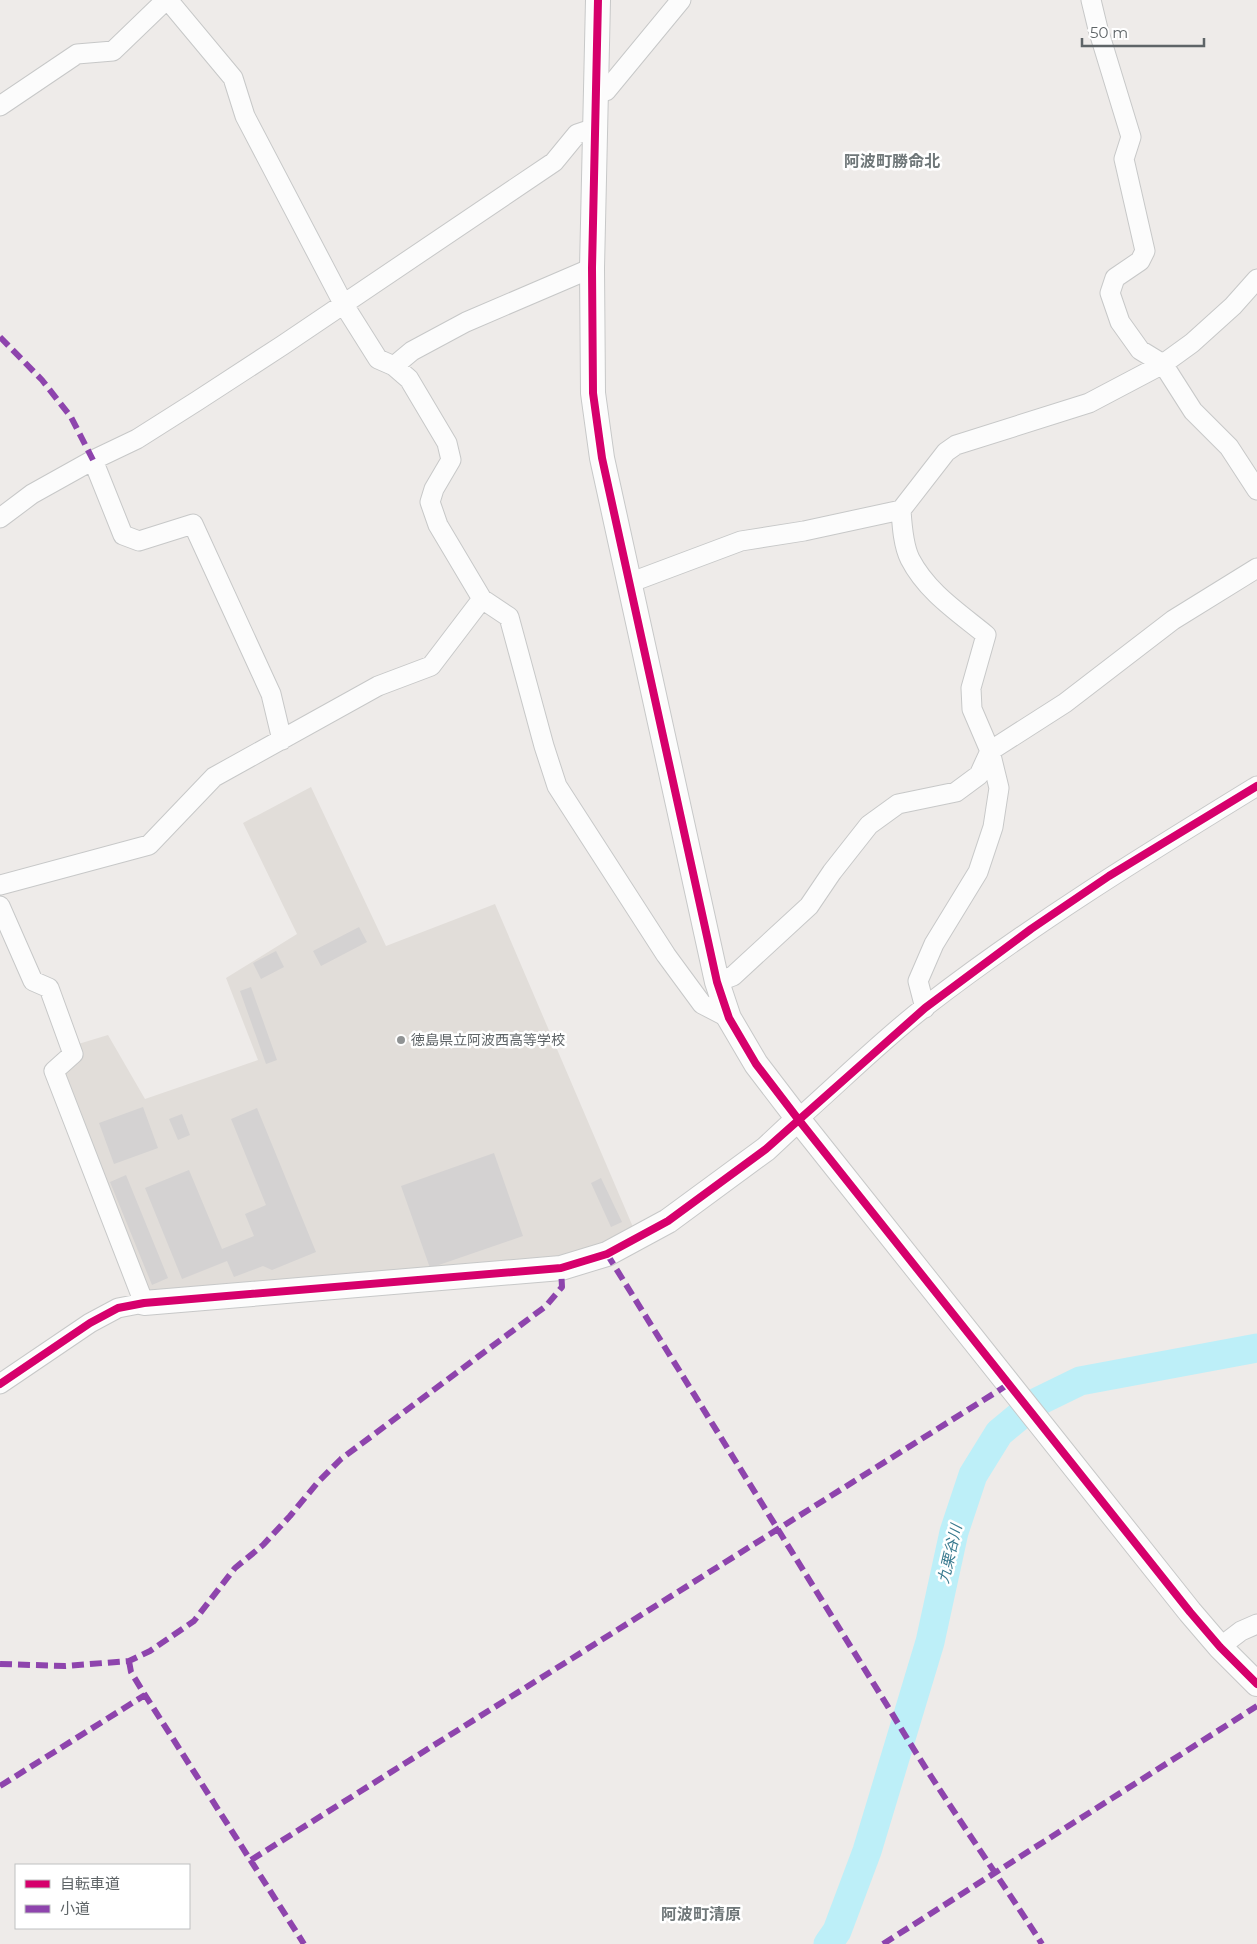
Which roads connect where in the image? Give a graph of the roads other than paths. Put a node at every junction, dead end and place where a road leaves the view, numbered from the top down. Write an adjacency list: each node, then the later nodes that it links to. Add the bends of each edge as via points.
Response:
1 (167, 0): 6 (street, via 114,51 77,54); 10 (street, via 233,78 246,116)
2 (598, 0): 5 (street)
3 (681, 0): 5 (street, via 606,91)
4 (1092, 0): 11 (street, via 1131,137 1124,159 1145,251 1140,261 1115,278 1110,293 1120,322 1140,350)
5 (596, 93): 7 (street)
6 (0, 106)
7 (595, 128): 8 (street); 10 (street, via 577,134 554,162)
8 (592, 268): 12 (street, via 466,322 412,351); 18 (street, via 593,393 602,458)
9 (1257, 279): 11 (street, via 1233,306)
10 (344, 304): 12 (street, via 378,359); 13 (street, via 137,439)
11 (1163, 364): 14 (street, via 1193,411 1229,447); 15 (street, via 1089,403 956,445 946,452)
12 (394, 366): 19 (street, via 409,379 447,443 451,460 430,502 438,525)
13 (93, 460): 16 (street, via 32,494); 20 (street, via 123,535 139,541 193,524 271,694)
14 (1257, 490)
15 (901, 510): 18 (street, via 741,541); 21 (street, via 902,529 910,558 935,594 986,634 971,688 972,709)
16 (0, 518)
17 (1257, 568): 21 (street, via 1173,620 1066,703)
18 (629, 583): 25 (street)
19 (482, 599): 20 (street, via 431,666 378,686); 27 (street, via 508,617 557,786 666,956 702,1004)
20 (282, 740): 23 (street, via 214,777 149,845)
21 (990, 751): 25 (street, via 979,775 956,792 898,804 869,825 809,906 732,976); 26 (street, via 999,788 993,827 978,872 934,944 918,981)
22 (1257, 786): 26 (street, via 1109,876)
23 (0, 885)
24 (0, 906): 29 (street, via 33,981 49,988 74,1054 54,1071)
25 (716, 982): 27 (street)
26 (924, 1008): 28 (street)
27 (729, 1018): 28 (street, via 756,1064)
28 (798, 1119): 29 (street, via 766,1149 668,1221 607,1254 561,1268); 32 (street)
29 (144, 1303): 30 (street, via 118,1308 90,1323)
30 (0, 1384)
31 (1257, 1624): 32 (street, via 1241,1630)
32 (1220, 1647): 33 (street)
33 (1257, 1684)

